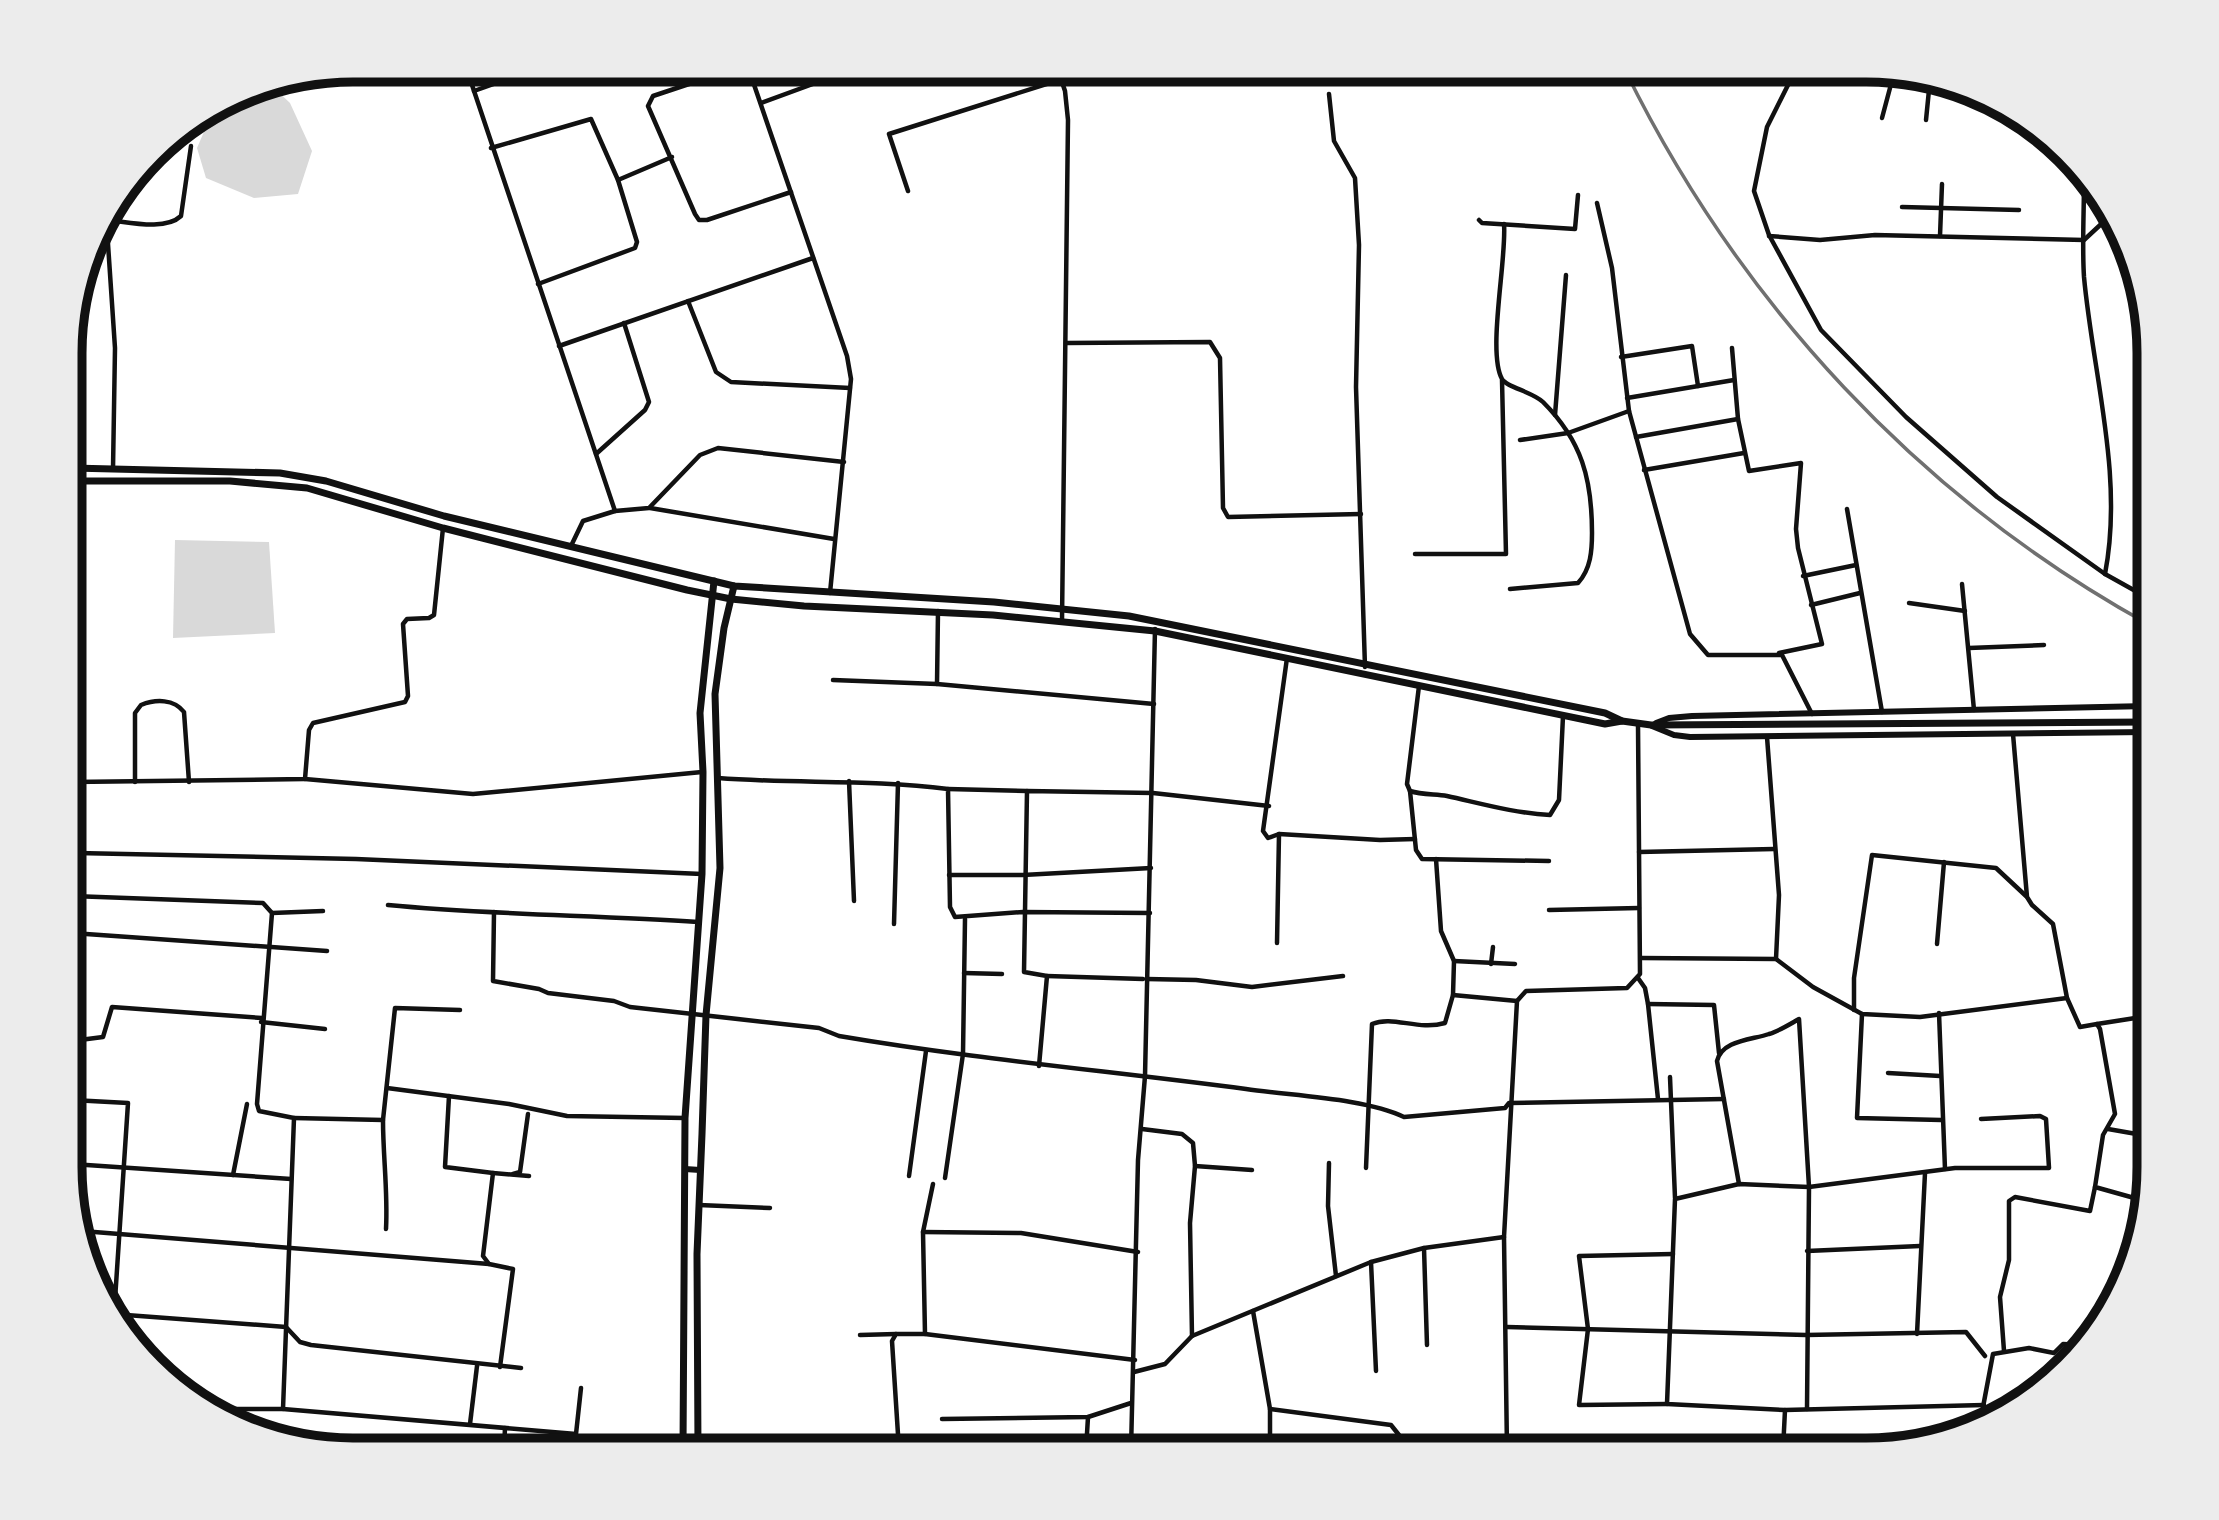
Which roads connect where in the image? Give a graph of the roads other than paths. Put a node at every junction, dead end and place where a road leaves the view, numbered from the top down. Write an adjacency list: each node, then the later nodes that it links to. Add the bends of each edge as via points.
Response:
1 (471, 82): 11 (street)
2 (499, 82): 11 (street)
3 (697, 82): 18 (street, via 650,99 648,106)
4 (754, 82): 13 (street)
5 (818, 82): 13 (street)
6 (1059, 82): 21 (street, via 889,134)
7 (1062, 82): 42 (street, via 1068,120)
8 (1790, 82): 33 (street, via 1768,127 1754,191)
9 (1891, 84): 14 (street)
10 (1929, 89): 15 (street)
11 (474, 91): 17 (street)
12 (1329, 94): 67 (street, via 1334,141 1355,178)
13 (761, 103): 22 (street)
14 (1882, 118)
15 (1926, 120)
16 (191, 146): 29 (street, via 181,216 168,224)
17 (491, 148): 19 (street, via 592,119); 39 (street)
18 (672, 158): 19 (street); 22 (street, via 699,220)
19 (618, 180): 39 (street, via 638,242 635,248)
20 (1942, 184): 27 (street)
21 (908, 191)
22 (791, 192): 37 (street)
23 (2084, 192): 36 (street)
24 (1578, 195): 32 (street, via 1574,229)
25 (1597, 203): 45 (street, via 1612,268)
26 (1902, 206): 27 (street)
27 (1940, 208): 28 (street); 35 (street)
28 (2019, 210)
29 (118, 219)
30 (1479, 220): 32 (street)
31 (2103, 223): 36 (street)
32 (1504, 224): 46 (street, via 1497,339)
33 (1769, 235): 35 (street, via 1820,240); 73 (street, via 1821,330 1906,417 1997,497)
34 (109, 236): 61 (street, via 115,348)
35 (1940, 236): 36 (street)
36 (2084, 240): 73 (street, via 2084,276 2109,468)
37 (813, 258): 40 (street); 49 (street, via 846,356)
38 (1566, 275): 52 (street)
39 (538, 284): 43 (street)
40 (688, 301): 41 (street); 49 (street, via 716,372 723,379)
41 (624, 324): 43 (street); 58 (street, via 649,402)
42 (1066, 343): 67 (street, via 1210,342 1220,358 1223,508 1228,517); 86 (street)
43 (559, 346): 58 (street)
44 (1732, 348): 47 (street)
45 (1620, 358): 48 (street, via 1692,346); 50 (street)
46 (1502, 379): 52 (street, via 1535,395); 71 (street, via 1506,554)
47 (1734, 380): 48 (street); 53 (street)
48 (1698, 386): 50 (street)
49 (850, 388): 59 (street)
50 (1627, 398): 51 (street)
51 (1629, 411): 54 (street); 55 (street)
52 (1555, 415): 54 (street)
53 (1738, 419): 55 (street); 57 (street)
54 (1568, 433): 56 (street); 78 (street, via 1588,473 1592,494 1592,544 1585,574 1578,583)
55 (1636, 438): 62 (street)
56 (1520, 440)
57 (1744, 453): 62 (street); 74 (street, via 1749,471 1801,463 1796,529)
58 (596, 454): 66 (street)
59 (844, 462): 64 (street, via 718,448 700,455); 69 (street)
60 (82, 468): 61 (main road)
61 (113, 469): 70 (main road, via 245,470 326,481)
62 (1644, 470): 96 (street, via 1672,579 1698,647 1718,656)
63 (82, 481): 68 (main road, via 230,481 307,488)
64 (649, 508): 66 (street); 69 (street)
65 (1847, 509): 72 (street)
66 (615, 511): 70 (street, via 583,521)
67 (1360, 514): 98 (street)
68 (443, 528): 82 (main road); 118 (street, via 434,615 407,619 403,624 405,702 313,723)
69 (834, 539): 80 (street)
70 (570, 548): 75 (main road)
71 (1415, 554)
72 (1856, 565): 74 (street); 81 (street)
73 (2105, 574): 79 (street)
74 (1803, 576): 85 (street)
75 (713, 581): 77 (main road); 82 (main road)
76 (1962, 584): 88 (street)
77 (733, 586): 80 (main road); 83 (main road)
78 (1510, 589)
79 (2137, 592)
80 (830, 593): 86 (main road)
81 (1860, 593): 85 (street); 106 (street)
82 (712, 595): 83 (main road); 91 (main road)
83 (731, 599): 87 (main road); 92 (main road)
84 (1909, 603): 88 (street)
85 (1811, 605): 96 (street, via 1822,644)
86 (1064, 608): 89 (main road); 90 (street)
87 (938, 611): 90 (main road); 101 (street)
88 (1965, 611): 95 (street)
89 (1156, 620): 93 (street); 98 (main road)
90 (1062, 621): 93 (main road)
91 (709, 624): 92 (main road); 116 (main road, via 700,713)
92 (723, 628): 117 (main road, via 715,694)
93 (1155, 631): 97 (main road); 103 (street)
94 (2044, 645): 95 (street)
95 (1969, 648): 105 (street)
96 (1778, 653): 107 (street, via 1786,659)
97 (1287, 658): 99 (main road); 128 (street)
98 (1365, 665): 99 (street); 109 (main road, via 1605,713)
99 (1364, 674): 102 (main road)
100 (833, 680): 101 (street)
101 (937, 684): 103 (street)
102 (1419, 686): 108 (main road); 126 (street)
103 (1154, 704): 127 (street)
104 (2137, 706): 105 (street)
105 (1974, 710): 106 (street)
106 (1882, 712): 107 (street)
107 (1812, 714): 112 (street, via 1692,716)
108 (1563, 716): 109 (main road, via 1605,724); 126 (street, via 1559,800 1550,815 1516,813)
109 (1622, 721): 111 (main road)
110 (2137, 722): 112 (main road)
111 (1638, 724): 112 (main road); 132 (street)
112 (1651, 725): 115 (street, via 1674,736)
113 (2137, 732): 114 (street)
114 (2013, 734): 115 (street); 142 (street)
115 (1767, 737): 131 (street)
116 (703, 772): 118 (street, via 473,794); 138 (main road)
117 (718, 778): 119 (street); 180 (main road, via 720,868)
118 (305, 779): 122 (street)
119 (849, 781): 123 (street); 143 (street)
120 (82, 782): 121 (street)
121 (135, 782): 122 (street); 122 (street, via 135,713 141,705 156,701 169,701 184,712)
122 (189, 782)
123 (898, 783): 124 (street); 154 (street)
124 (948, 789): 125 (street); 139 (street)
125 (1027, 791): 127 (street); 140 (street)
126 (1410, 791): 130 (street)
127 (1153, 793): 128 (street); 137 (street)
128 (1269, 806): 129 (street, via 1265,836)
129 (1279, 834): 130 (street); 156 (street)
130 (1415, 839): 134 (street, via 1422,859)
131 (1774, 849): 132 (street); 162 (street, via 1779,895)
132 (1639, 852): 145 (street)
133 (82, 853): 138 (street)
134 (1436, 859): 135 (street); 163 (street, via 1441,932)
135 (1549, 861)
136 (1944, 862): 142 (street, via 1996,869); 157 (street); 177 (street, via 1872,855 1854,978)
137 (1151, 868): 140 (street); 151 (street)
138 (702, 874): 153 (main road)
139 (949, 875): 140 (street); 152 (street, via 951,913)
140 (1023, 875): 149 (street)
141 (82, 896): 150 (street, via 263,903)
142 (2027, 897): 173 (street, via 2053,924)
143 (854, 901)
144 (388, 905): 148 (street)
145 (1639, 908): 146 (street); 161 (street)
146 (1549, 910)
147 (323, 912): 150 (street)
148 (494, 912): 153 (street); 178 (street, via 492,975 496,982 630,1007)
149 (1023, 912): 151 (street); 152 (street); 168 (street, via 1024,972)
150 (272, 913): 159 (street)
151 (1150, 913): 171 (street)
152 (965, 919): 166 (street)
153 (699, 922): 178 (main road)
154 (894, 924)
155 (82, 934): 159 (street)
156 (1277, 943)
157 (1937, 944)
158 (1493, 947): 164 (street)
159 (268, 948): 160 (street); 183 (street)
160 (327, 951)
161 (1641, 958): 162 (street); 170 (street)
162 (1776, 960): 177 (street)
163 (1454, 961): 164 (street); 172 (street)
164 (1491, 964): 165 (street)
165 (1515, 964)
166 (964, 972): 167 (street); 189 (street)
167 (1002, 974)
168 (1047, 976): 171 (street); 190 (street)
169 (1343, 976): 171 (street, via 1252,987)
170 (1638, 978): 174 (street, via 1627,988 1526,991); 175 (street)
171 (1145, 979): 192 (street)
172 (1453, 995): 174 (street); 203 (street, via 1445,1023 1429,1028 1382,1020 1372,1024)
173 (2067, 998): 179 (street); 184 (street, via 2080,1027)
174 (1517, 1001): 201 (street)
175 (1648, 1004): 188 (street, via 1714,1005); 197 (street)
176 (460, 1010): 195 (street, via 395,1007)
177 (1854, 1010): 181 (street)
178 (690, 1013): 180 (street); 206 (main road)
179 (1940, 1013): 181 (street, via 1920,1017); 193 (street)
180 (706, 1014): 187 (street, via 819,1028 839,1036); 219 (main road)
181 (1862, 1014): 209 (street, via 1857,1118)
182 (2137, 1018): 184 (street)
183 (261, 1020): 185 (street); 186 (street, via 117,1007 106,1011 103,1037); 205 (street, via 259,1111)
184 (2097, 1024): 211 (street, via 2114,1097 2114,1118)
185 (325, 1029)
186 (82, 1040)
187 (926, 1051): 189 (street); 227 (street)
188 (1719, 1053): 199 (street); 232 (street, via 1799,1018)
189 (963, 1054): 190 (street); 228 (street)
190 (1039, 1066): 192 (street)
191 (1888, 1073): 193 (street)
192 (1145, 1076): 203 (street); 210 (street)
193 (1940, 1076): 209 (street)
194 (1670, 1077): 198 (street)
195 (387, 1088): 196 (street); 208 (street)
196 (449, 1096): 206 (street, via 567,1116); 222 (street, via 445,1167)
197 (1658, 1099): 198 (street); 201 (street)
198 (1671, 1099): 199 (street); 235 (street)
199 (1724, 1099): 231 (street)
200 (82, 1101): 216 (street, via 128,1103)
201 (1509, 1103): 203 (street, via 1505,1108 1404,1117); 242 (street)
202 (247, 1104): 225 (street)
203 (1369, 1107): 217 (street)
204 (528, 1114): 224 (street, via 520,1172)
205 (294, 1118): 208 (street); 229 (street)
206 (685, 1118): 218 (main road)
207 (1981, 1119): 221 (street, via 2046,1119 2049,1168)
208 (383, 1120): 238 (street)
209 (1941, 1120): 221 (street)
210 (1142, 1129): 215 (street, via 1188,1137); 247 (street)
211 (2108, 1129): 212 (street); 233 (street, via 2103,1135)
212 (2137, 1134)
213 (1329, 1163): 251 (street, via 1328,1206)
214 (82, 1165): 216 (street)
215 (1195, 1166): 220 (street); 264 (street, via 1190,1223)
216 (125, 1167): 225 (street); 241 (street)
217 (1366, 1168)
218 (685, 1169): 219 (street); 290 (main road)
219 (700, 1170): 236 (main road)
220 (1252, 1170)
221 (1945, 1170): 223 (street)
222 (493, 1173): 224 (street); 250 (street, via 483,1256)
223 (1925, 1173): 232 (street); 243 (street)
224 (513, 1174): 226 (street)
225 (233, 1175): 229 (street)
226 (529, 1176)
227 (909, 1177)
228 (945, 1178)
229 (291, 1180): 244 (street)
230 (933, 1184): 240 (street)
231 (1739, 1184): 232 (street); 235 (street)
232 (1809, 1187): 246 (street)
233 (2095, 1187): 234 (street); 267 (street, via 2090,1211 2015,1197 2009,1201 2009,1260 2000,1297)
234 (2134, 1198)
235 (1675, 1199): 248 (street)
236 (699, 1205): 237 (street); 291 (main road)
237 (770, 1208)
238 (386, 1229)
239 (90, 1232): 241 (street)
240 (923, 1232): 247 (street, via 1021,1233); 260 (street)
241 (121, 1234): 244 (street); 252 (street)
242 (1504, 1237): 245 (street); 256 (street)
243 (1920, 1246): 246 (street); 261 (street)
244 (287, 1248): 250 (street); 255 (street)
245 (1423, 1248): 249 (street); 266 (street)
246 (1807, 1251): 263 (street)
247 (1138, 1252): 269 (street)
248 (1673, 1254): 257 (street, via 1579,1256); 258 (street)
249 (1371, 1262): 251 (street); 273 (street)
250 (489, 1264): 271 (street, via 510,1267 514,1274)
251 (1336, 1276): 253 (street)
252 (116, 1296)
253 (1253, 1311): 264 (street); 281 (street)
254 (127, 1316): 255 (street)
255 (286, 1326): 270 (street, via 300,1342 311,1345); 280 (street)
256 (1507, 1327): 257 (street); 297 (street)
257 (1588, 1329): 258 (street); 277 (street, via 1578,1405)
258 (1671, 1330): 263 (street); 277 (street)
259 (896, 1334): 260 (street); 262 (street); 292 (street, via 892,1341)
260 (925, 1334): 269 (street)
261 (1917, 1334): 263 (street); 268 (street, via 1966,1332)
262 (860, 1335)
263 (1806, 1335): 282 (street)
264 (1192, 1336): 274 (street, via 1166,1364)
265 (2070, 1344): 267 (street, via 2054,1353 2038,1348)
266 (1427, 1345)
267 (2004, 1351): 278 (street, via 1992,1357)
268 (1985, 1356)
269 (1135, 1360): 274 (street)
270 (477, 1365): 271 (street); 287 (street)
271 (500, 1367): 272 (street)
272 (521, 1368)
273 (1376, 1371)
274 (1134, 1372): 276 (street)
275 (581, 1388): 288 (street, via 576,1434)
276 (1131, 1403): 285 (street); 294 (street)
277 (1667, 1404): 283 (street)
278 (1984, 1405): 282 (street); 284 (street)
279 (231, 1409): 280 (street)
280 (283, 1409): 287 (street)
281 (1270, 1409): 295 (street); 296 (street, via 1391,1425)
282 (1807, 1409): 283 (street)
283 (1785, 1410): 298 (street)
284 (1983, 1411)
285 (1088, 1417): 286 (street); 293 (street)
286 (942, 1419)
287 (470, 1424): 288 (street)
288 (505, 1428): 289 (street)
289 (505, 1438)
290 (683, 1438)
291 (698, 1438)
292 (898, 1438)
293 (1087, 1438)
294 (1131, 1438)
295 (1269, 1438)
296 (1399, 1438)
297 (1507, 1438)
298 (1784, 1438)

